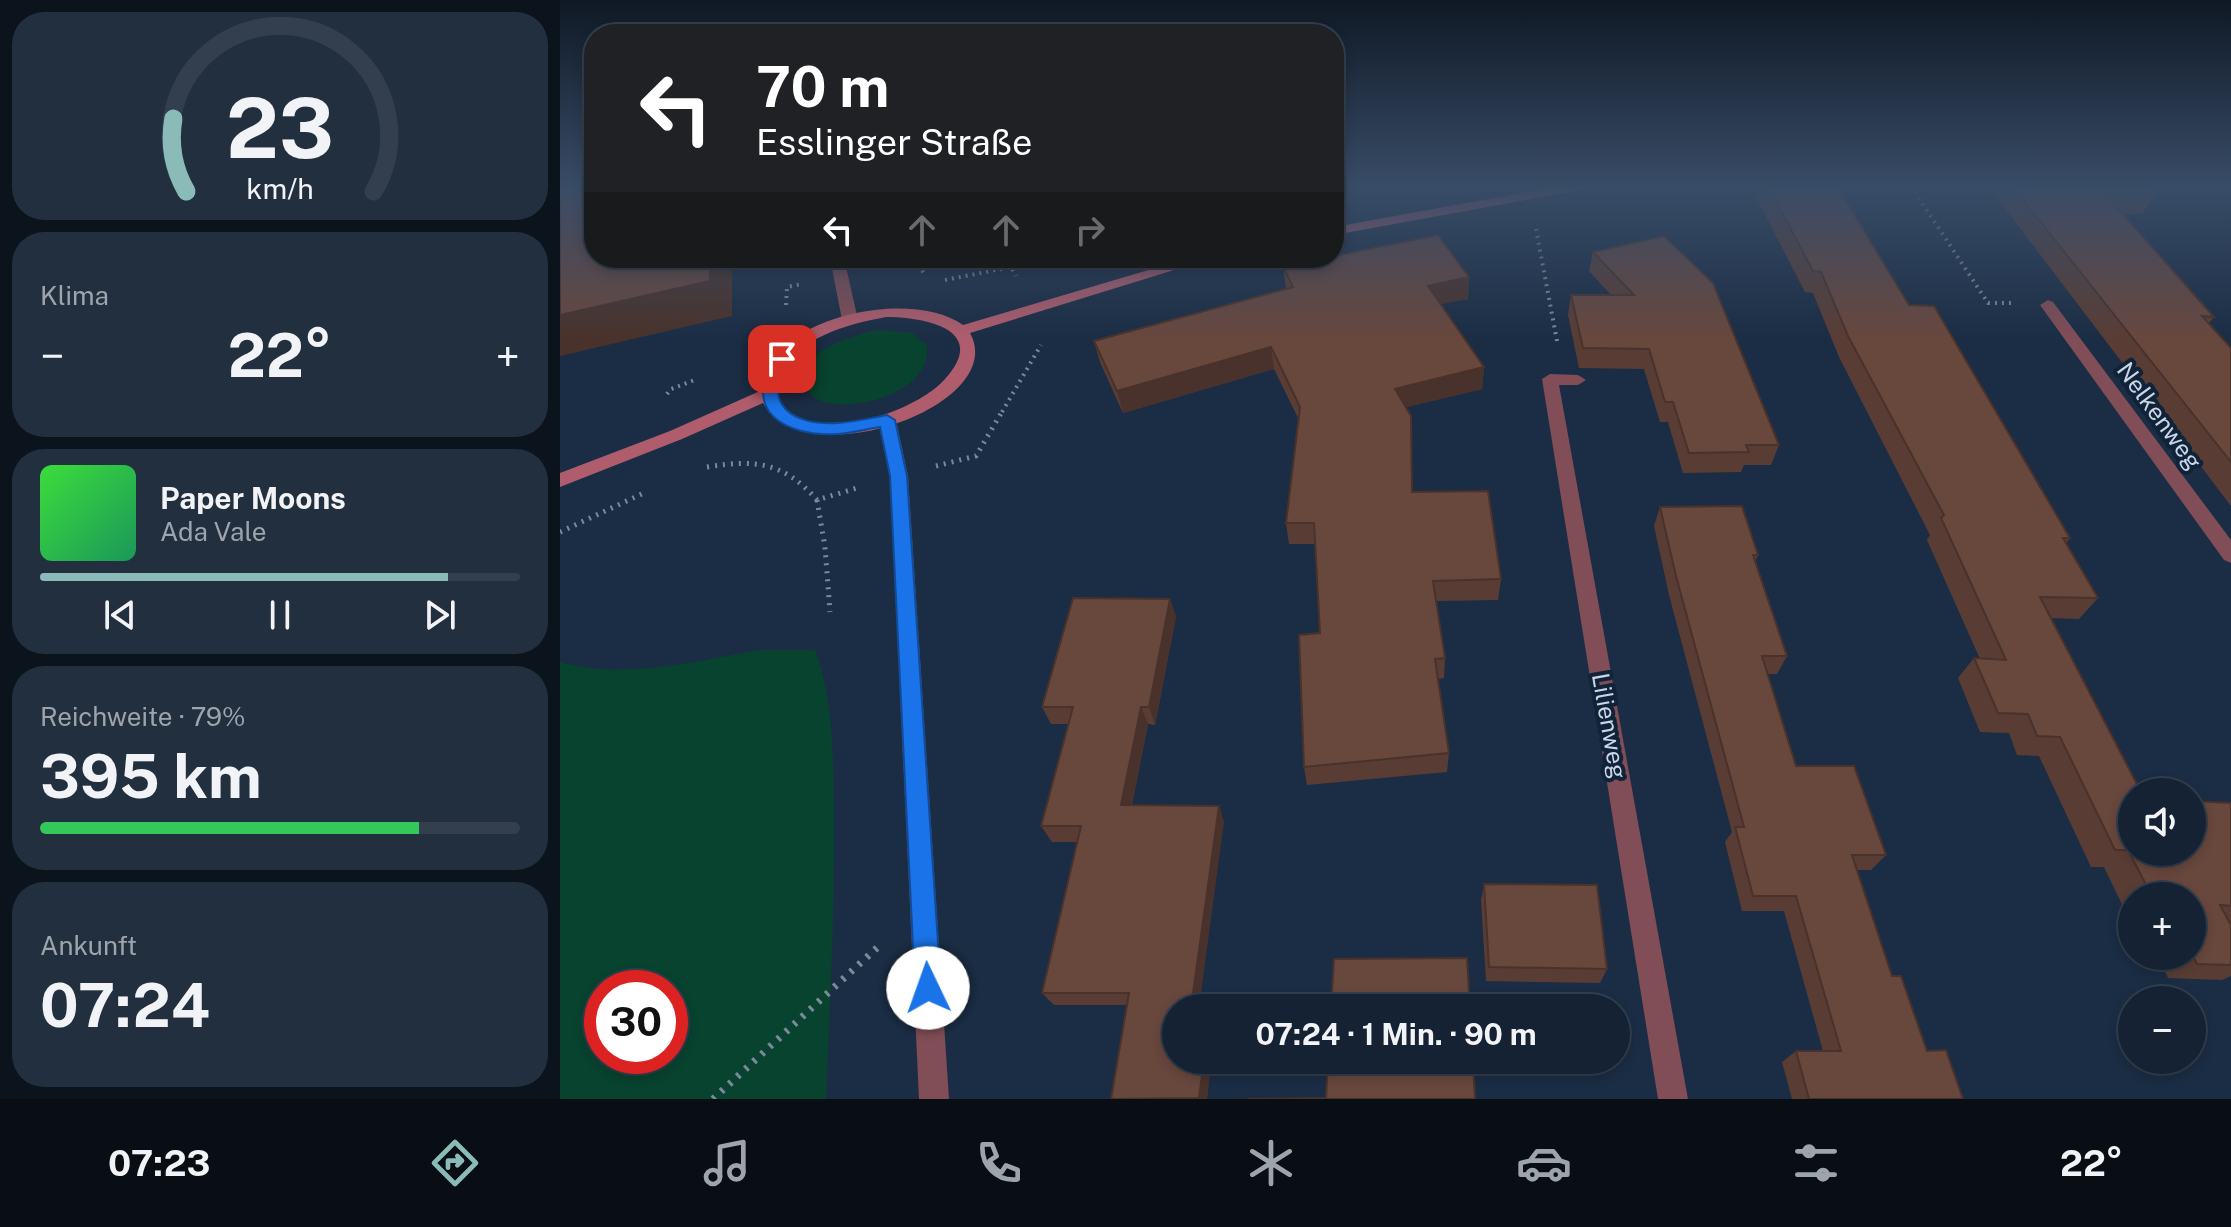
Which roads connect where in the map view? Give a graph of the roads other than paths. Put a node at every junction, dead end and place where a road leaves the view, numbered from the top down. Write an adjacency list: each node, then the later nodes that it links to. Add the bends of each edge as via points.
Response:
1 (839, 268): 4 (street)
2 (1171, 268): 5 (main road)
3 (2048, 305): 10 (street, Nelkenweg)
4 (850, 320): 5 (main road, via 907,312 941,318); 7 (main road, via 791,351 771,375)
5 (960, 331): 8 (main road, via 967,351 956,378 932,399)
6 (1578, 380): 12 (street, Lilienweg, via 1550,379)
7 (768, 394): 8 (main road, via 776,411 807,426 853,428); 9 (main road)
8 (887, 420): 11 (street, via 899,476)
9 (560, 480)
10 (2231, 555)
11 (934, 1099)
12 (1673, 1099)

